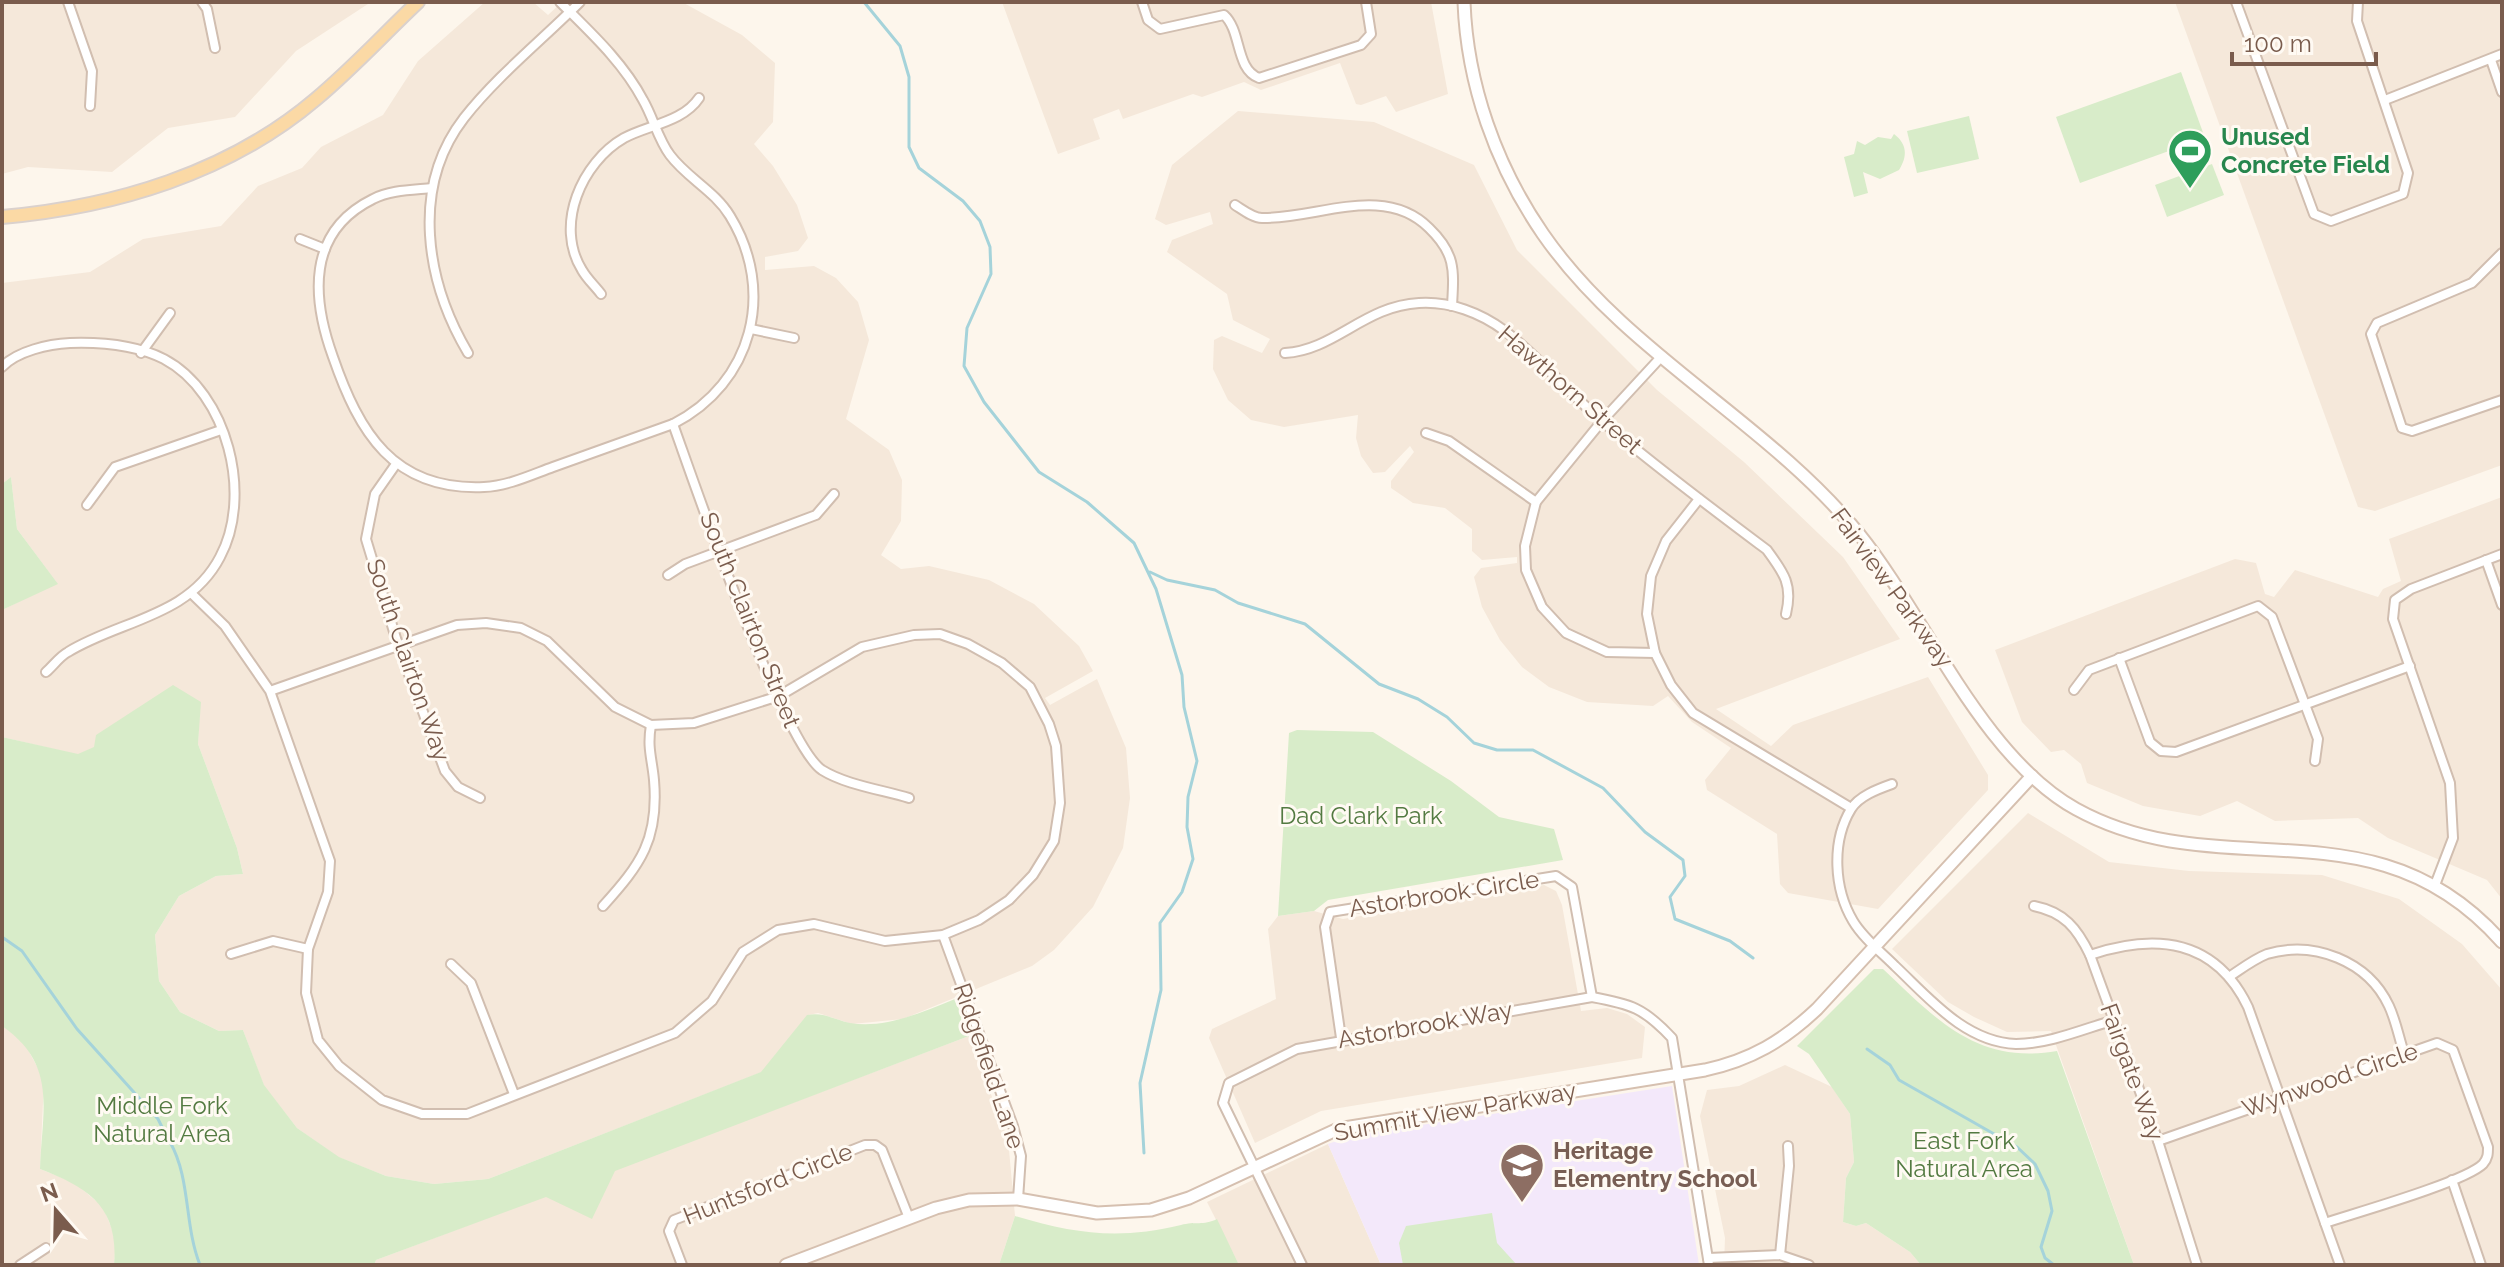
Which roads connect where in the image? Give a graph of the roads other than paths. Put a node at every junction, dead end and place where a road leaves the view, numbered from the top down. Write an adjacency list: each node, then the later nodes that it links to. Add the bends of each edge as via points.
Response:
1 (68, 2): 18 (street, via 92,71)
2 (202, 2): 12 (street)
3 (418, 2): 22 (main road, via 315,100 256,141 173,182 101,202)
4 (560, 2): 11 (street)
5 (580, 2): 11 (street)
6 (1142, 2): 7 (street, via 1148,20 1160,29 1224,15 1247,69 1259,78 1361,45 1371,34)
7 (1366, 2)
8 (1464, 2): 34 (main road, Fairview Parkway, via 1485,118 1525,207 1573,272)
9 (2236, 2): 17 (street, via 2314,214 2331,221 2403,194 2408,173)
10 (2358, 2): 17 (street, via 2357,21)
11 (570, 12): 19 (street, via 626,72); 20 (street, via 464,118)
12 (215, 48)
13 (2502, 54): 14 (street)
14 (2491, 60): 15 (street); 17 (street)
15 (2502, 92)
16 (699, 98): 19 (street, via 684,113)
17 (2385, 100)
18 (90, 106)
19 (655, 125): 26 (street, via 604,152 578,192 571,221 573,244 581,269); 29 (street, via 672,158 722,204 742,239 755,282)
20 (432, 188): 24 (street, via 372,199 352,213); 32 (street, via 431,260)
21 (1235, 205): 27 (street, via 1259,219 1367,205 1394,207 1424,223 1447,245 1454,269)
22 (2, 217)
23 (300, 239): 24 (street)
24 (325, 249): 41 (street, via 316,293 321,325 355,415)
25 (2502, 253): 36 (street, via 2472,283 2377,323 2371,334 2402,428 2412,431)
26 (601, 294)
27 (1452, 306): 33 (street, Hawthorn Street, via 1420,303 1389,308 1357,321 1318,347); 37 (street, Hawthorn Street, via 1505,331)
28 (170, 313): 31 (street)
29 (751, 329): 30 (street); 38 (street, via 714,395)
30 (794, 338)
31 (141, 353): 35 (street, via 105,342 50,344); 39 (street, via 165,360 205,395)
32 (468, 353)
33 (1285, 353)
34 (1662, 356): 37 (street); 64 (main road, Fairview Parkway, via 1838,509 1996,735)
35 (2, 367)
36 (2502, 400)
37 (1602, 421): 43 (street, Hawthorn Street); 44 (street)
38 (673, 424): 41 (street, via 485,487 424,478); 46 (street, South Clairton Street)
39 (221, 430): 45 (street, via 115,467); 50 (street, via 235,469 236,516 220,559)
40 (1426, 433): 44 (street, via 1449,441)
41 (396, 464): 53 (street, South Clairton Way, via 375,494 366,539)
42 (834, 494): 46 (street, via 816,515)
43 (1699, 499): 52 (street, Hawthorn Street, via 1767,550 1787,577 1791,594); 54 (street, via 1666,541 1651,576 1647,614)
44 (1536, 502): 54 (street, via 1525,546 1526,570 1542,607 1566,633 1607,652)
45 (87, 505)
46 (720, 551): 49 (street); 60 (street, South Clairton Street)
47 (2502, 554): 48 (street)
48 (2486, 560): 51 (street); 56 (street, via 2395,600 2393,619)
49 (668, 575)
50 (191, 593): 57 (street, via 156,616 67,652); 59 (street, via 225,626)
51 (2502, 605)
52 (1786, 614)
53 (398, 645): 59 (street); 62 (street, via 457,625 521,628 547,641 615,707); 66 (street, South Clairton Way, via 445,771 458,787)
54 (1655, 653): 68 (street, via 1693,713)
55 (2119, 658): 58 (street, via 2089,670); 61 (street, via 2150,742 2161,751 2176,752); 61 (street, via 2258,606 2272,617)
56 (2410, 666): 61 (street); 69 (street, via 2450,783 2453,838)
57 (46, 672)
58 (2074, 690)
59 (270, 691): 75 (street, via 330,861 328,892)
60 (779, 696): 62 (street, via 694,723); 67 (street, South Clairton Street, via 796,736 821,769); 72 (street, via 862,647 940,634 1002,663 1030,687 1056,746 1060,803 1054,841 1009,900)
61 (2305, 704): 63 (street, via 2318,739)
62 (651, 725): 70 (street, via 647,748 656,809 650,837 638,866)
63 (2315, 761)
64 (2032, 776): 69 (main road, Fairview Parkway, via 2076,809 2133,834 2197,845 2338,852 2390,865); 74 (main road, Summit View Parkway)
65 (1892, 784): 68 (street, via 1872,791)
66 (480, 798)
67 (909, 798)
68 (1851, 808): 74 (street, via 1839,844 1842,897 1854,923)
69 (2435, 885): 73 (main road, Fairview Parkway)
70 (603, 906)
71 (2034, 906): 77 (street, Fairgate Way, via 2058,911 2080,934)
72 (943, 935): 85 (street, via 885,941 814,924 778,930 743,952 712,1001 675,1033); 91 (street, Ridgefield Lane, via 1013,1126 1021,1156)
73 (2502, 942)
74 (1876, 946): 81 (street, via 1944,1013 1979,1035 2015,1044 2049,1040); 84 (main road, Summit View Parkway, via 1782,1040 1736,1062)
75 (308, 949): 76 (street, via 273,941); 85 (street, via 306,993 318,1040 339,1066 382,1100 422,1114 467,1114)
76 (231, 954)
77 (2090, 955): 79 (street, via 2124,944 2159,942 2207,958); 81 (street, Fairgate Way)
78 (451, 964): 85 (street, via 471,983)
79 (2229, 977): 83 (street, via 2277,952 2333,955 2373,983 2388,1005); 86 (street, via 2248,1007)
80 (1592, 997): 82 (street, Astorbrook Way); 82 (street, Astorbrook Circle, via 1572,887 1556,876 1330,912 1325,927); 84 (street, Astorbrook Way, via 1632,1004 1652,1017 1672,1038)
81 (2111, 1021): 87 (street, Fairgate Way)
82 (1341, 1038): 89 (street, Astorbrook Way, via 1297,1049 1229,1083 1223,1103)
83 (2404, 1053): 86 (street, Wynwood Circle); 90 (street, Wynwood Circle, via 2437,1043 2453,1050 2488,1147 2481,1167)
84 (1680, 1074): 89 (main road, Summit View Parkway, via 1362,1124 1321,1135); 97 (street, Astorbrook Way)
85 (514, 1094)
86 (2282, 1097): 87 (street, Wynwood Circle); 93 (street)
87 (2158, 1141): 103 (street, Fairgate Way)
88 (1788, 1146): 95 (street)
89 (1254, 1167): 91 (main road, Summit View Parkway, via 1189,1198 1142,1211 1097,1213); 101 (street, Astorbrook Way)
90 (2452, 1180): 93 (street, Wynwood Circle); 105 (street)
91 (1018, 1199): 92 (main road, Summit View Parkway, via 969,1200)
92 (909, 1218): 96 (main road, Summit View Parkway); 99 (street, Huntsford Circle, via 882,1150 865,1145 674,1220 669,1231)
93 (2325, 1223): 104 (street)
94 (46, 1248): 98 (street)
95 (1780, 1255): 97 (street); 102 (street)
96 (804, 1262): 100 (main road, Summit View Parkway)
97 (1708, 1262)
98 (20, 1265)
99 (682, 1265)
100 (786, 1265)
101 (1302, 1265)
102 (1809, 1265)
103 (2197, 1265)
104 (2340, 1265)
105 (2481, 1265)

